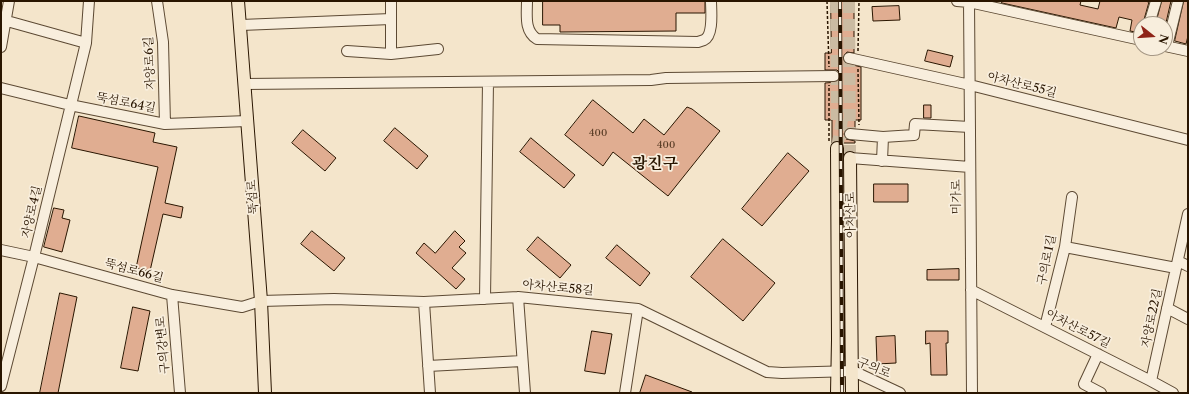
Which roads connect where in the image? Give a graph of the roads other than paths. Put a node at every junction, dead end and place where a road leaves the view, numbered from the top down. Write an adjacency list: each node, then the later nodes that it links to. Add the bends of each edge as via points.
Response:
1 (9, 1): 15 (street)
2 (89, 1): 18 (street, 자양로4길)
3 (157, 1): 33 (street, 자양로6길, via 163,42)
4 (238, 1): 16 (main road, 뚝섬로)
5 (391, 1): 13 (street)
6 (527, 1): 7 (street, via 527,25 529,32 537,40 698,42 709,36)
7 (711, 1)
8 (957, 1): 9 (street)
9 (969, 1): 17 (street); 29 (street, 미가로)
10 (1156, 1): 12 (street)
11 (1178, 1): 14 (street)
12 (1151, 16)
13 (391, 19): 16 (street); 24 (street)
14 (1173, 20)
15 (7, 21): 18 (street); 19 (street)
16 (241, 25): 28 (main road, 뚝섬로)
17 (1133, 38)
18 (86, 43): 31 (street, 자양로4길)
19 (1, 47)
20 (1173, 48): 23 (street)
21 (438, 50): 24 (street)
22 (347, 51): 24 (street)
23 (1188, 51)
24 (390, 54)
25 (849, 58): 29 (street, 아차산로55길)
26 (834, 76): 27 (street)
27 (488, 82): 28 (street); 54 (street)
28 (245, 84): 32 (main road, 뚝섬로)
29 (970, 85): 34 (street, 미가로); 37 (street, 아차산로55길)
30 (1, 88): 31 (street, 뚝섬로64길)
31 (70, 105): 33 (street, 뚝섬로64길); 48 (street, 자양로4길)
32 (248, 121): 33 (street, 뚝섬로64길); 55 (main road, 뚝섬로)
33 (165, 124)
34 (970, 126): 36 (street, via 915,124 914,135); 41 (street, 미가로)
35 (850, 134): 36 (street)
36 (883, 137): 40 (street)
37 (1188, 140)
38 (837, 148): 43 (main road, 아차산로)
39 (850, 158): 40 (street, 아차산로); 42 (main road, 아차산로)
40 (882, 161): 41 (street, 아차산로)
41 (970, 167): 51 (street, 미가로)
42 (850, 172): 43 (main road); 64 (main road, 아차산로)
43 (837, 173): 65 (main road, 아차산로)
44 (1072, 197): 46 (street, 구의로1길)
45 (1188, 214): 49 (street, 자양로22길)
46 (1065, 248): 49 (street); 60 (street, 구의로1길)
47 (1, 250): 48 (street, 뚝섬로66길)
48 (34, 257): 52 (street, 뚝섬로66길); 67 (street, 자양로4길)
49 (1177, 265): 50 (street); 57 (street, 자양로22길)
50 (1188, 266)
51 (971, 290): 60 (street, 아차산로57길); 76 (street, 미가로)
52 (172, 294): 55 (street, 뚝섬로66길, via 242,307); 68 (street, 구의강변로)
53 (518, 297): 54 (street, 아차산로58길); 58 (street, 아차산로58길); 62 (street)
54 (485, 299): 56 (street, 아차산로58길)
55 (261, 301): 56 (street, 아차산로58길, via 334,299); 69 (main road, 뚝섬로)
56 (424, 302): 63 (street)
57 (1168, 308): 59 (street); 66 (street, 자양로22길)
58 (638, 309): 65 (street, 아차산로58길, via 767,372); 72 (street)
59 (1188, 319)
60 (1045, 327): 61 (street, 아차산로57길)
61 (1098, 354): 66 (street, 아차산로57길); 77 (street, via 1084,384)
62 (522, 361): 63 (street); 71 (street)
63 (428, 366): 70 (street)
64 (853, 371): 65 (street, 구의로); 74 (main road, 아차산로); 75 (street, 구의로)
65 (838, 372): 73 (main road, 아차산로)
66 (1152, 381): 78 (street, 아차산로57길)
67 (1, 386)
68 (180, 393)
69 (265, 393)
70 (430, 393)
71 (525, 393)
72 (625, 393)
73 (837, 393)
74 (852, 393)
75 (900, 393)
76 (972, 393)
77 (1101, 393)
78 (1173, 393)

